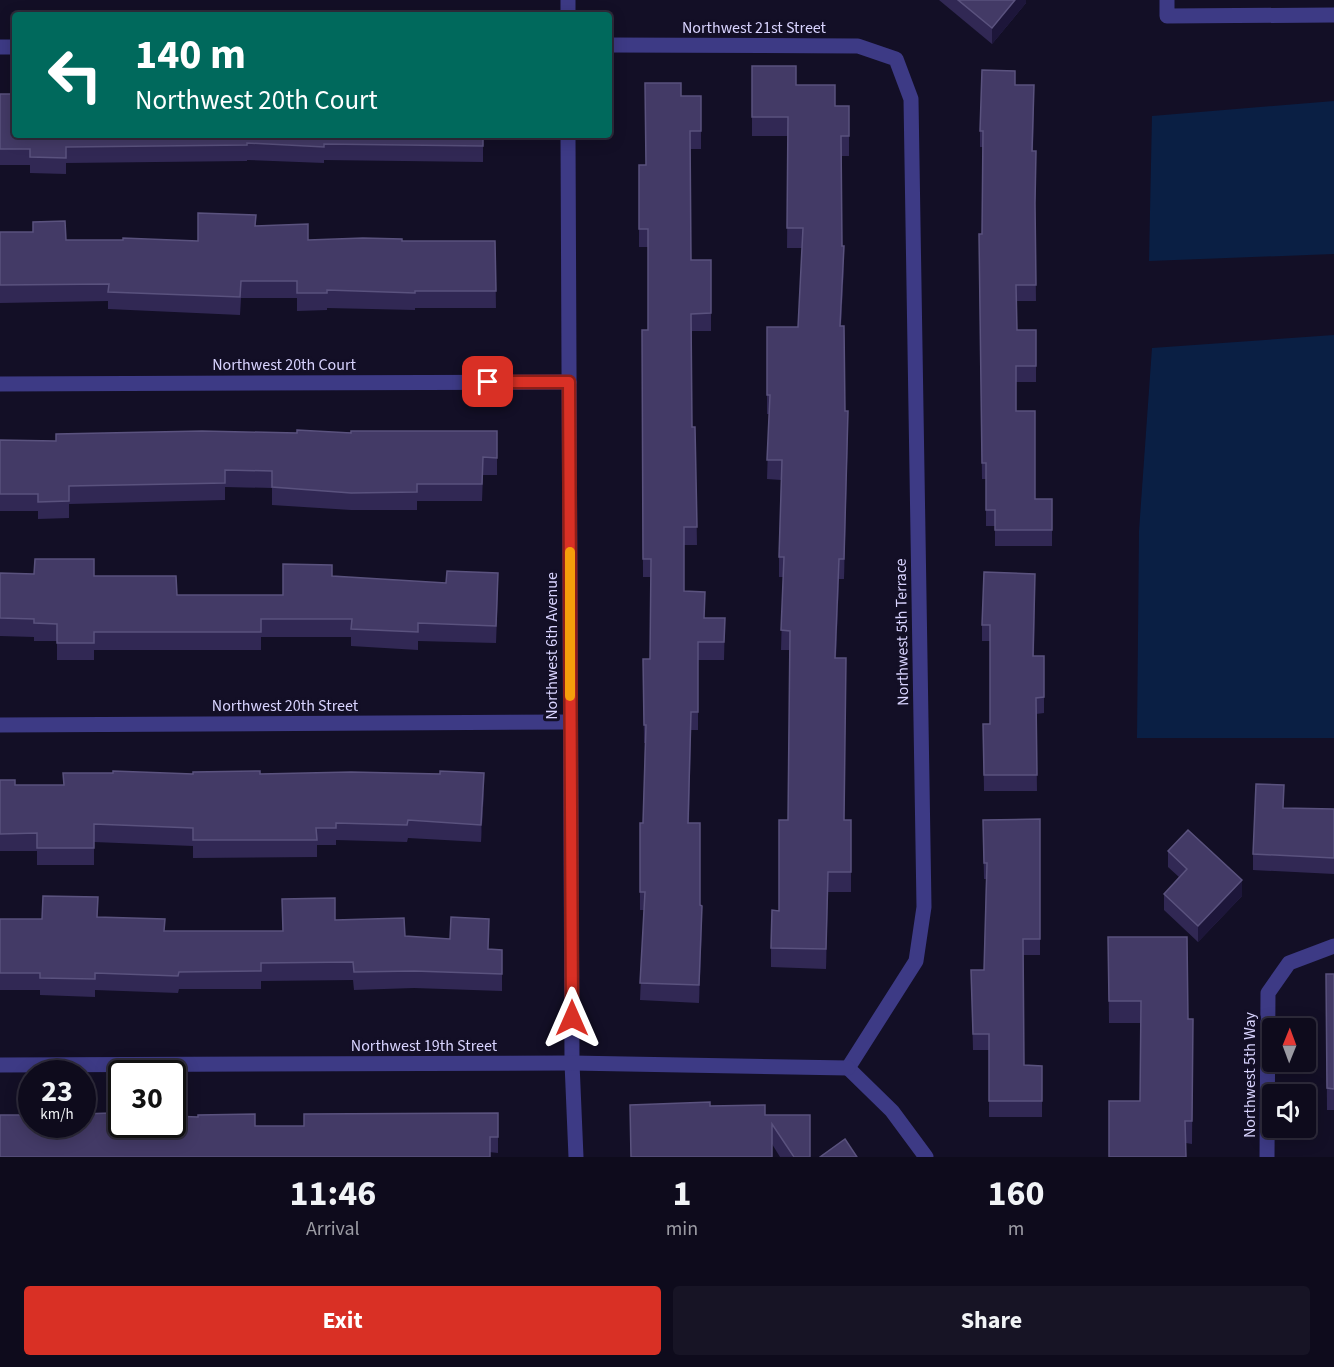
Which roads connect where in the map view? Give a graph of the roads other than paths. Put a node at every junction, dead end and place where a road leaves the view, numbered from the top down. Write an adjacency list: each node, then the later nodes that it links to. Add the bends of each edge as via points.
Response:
1 (1167, 0): 2 (street, via 1167,16)
2 (1334, 15)
3 (612, 45): 4 (street, Northwest 21st Street, via 858,46)
4 (896, 59): 13 (street, Northwest 5th Terrace, via 911,99 924,907 916,961)
5 (568, 138): 6 (street, Northwest 6th Avenue)
6 (569, 382): 7 (street, Northwest 20th Court); 8 (street, Northwest 6th Avenue)
7 (0, 384)
8 (570, 722): 9 (street, Northwest 20th Street); 11 (street, Northwest 6th Avenue)
9 (0, 725)
10 (1334, 946): 16 (street, Northwest 5th Way, via 1289,963 1268,993)
11 (572, 1063): 12 (street, Northwest 19th Street); 13 (street, Northwest 19th Street); 14 (street, Northwest 6th Avenue)
12 (0, 1065)
13 (848, 1068): 15 (street, via 892,1111)
14 (576, 1157)
15 (926, 1157)
16 (1267, 1157)

